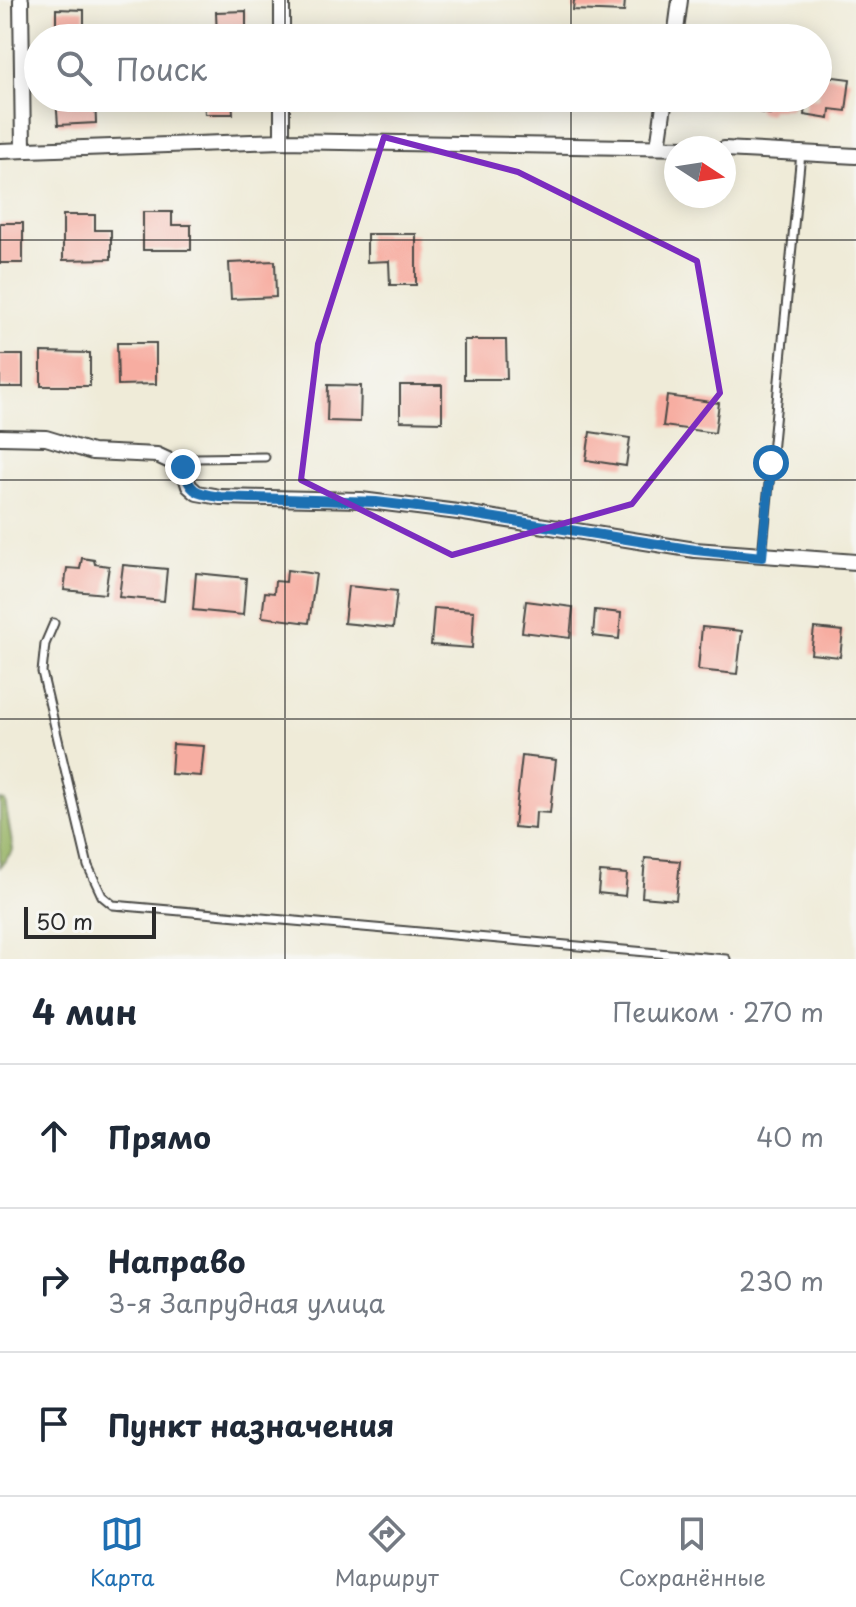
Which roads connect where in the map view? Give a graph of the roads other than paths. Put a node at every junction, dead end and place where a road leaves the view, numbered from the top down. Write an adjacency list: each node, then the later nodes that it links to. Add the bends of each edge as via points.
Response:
1 (21, 0): 11 (street)
2 (282, 0): 4 (street)
3 (680, 0): 5 (street)
4 (282, 24)
5 (677, 24)
6 (282, 112): 8 (street)
7 (663, 112): 9 (street)
8 (282, 141): 9 (street); 11 (street)
9 (658, 147): 10 (street)
10 (664, 147)
11 (23, 148): 13 (street)
12 (736, 150): 14 (street)
13 (0, 151)
14 (801, 153): 15 (street); 19 (lane)
15 (856, 156)
16 (0, 437): 18 (street, via 46,438 92,452 157,455)
17 (265, 457): 18 (lane, via 196,458)
18 (183, 467): 19 (street, via 197,493 220,497 376,502)
19 (762, 557): 20 (street)
20 (856, 562)
21 (54, 623): 22 (lane, via 42,672 88,866 102,896 113,905)
22 (726, 959)

